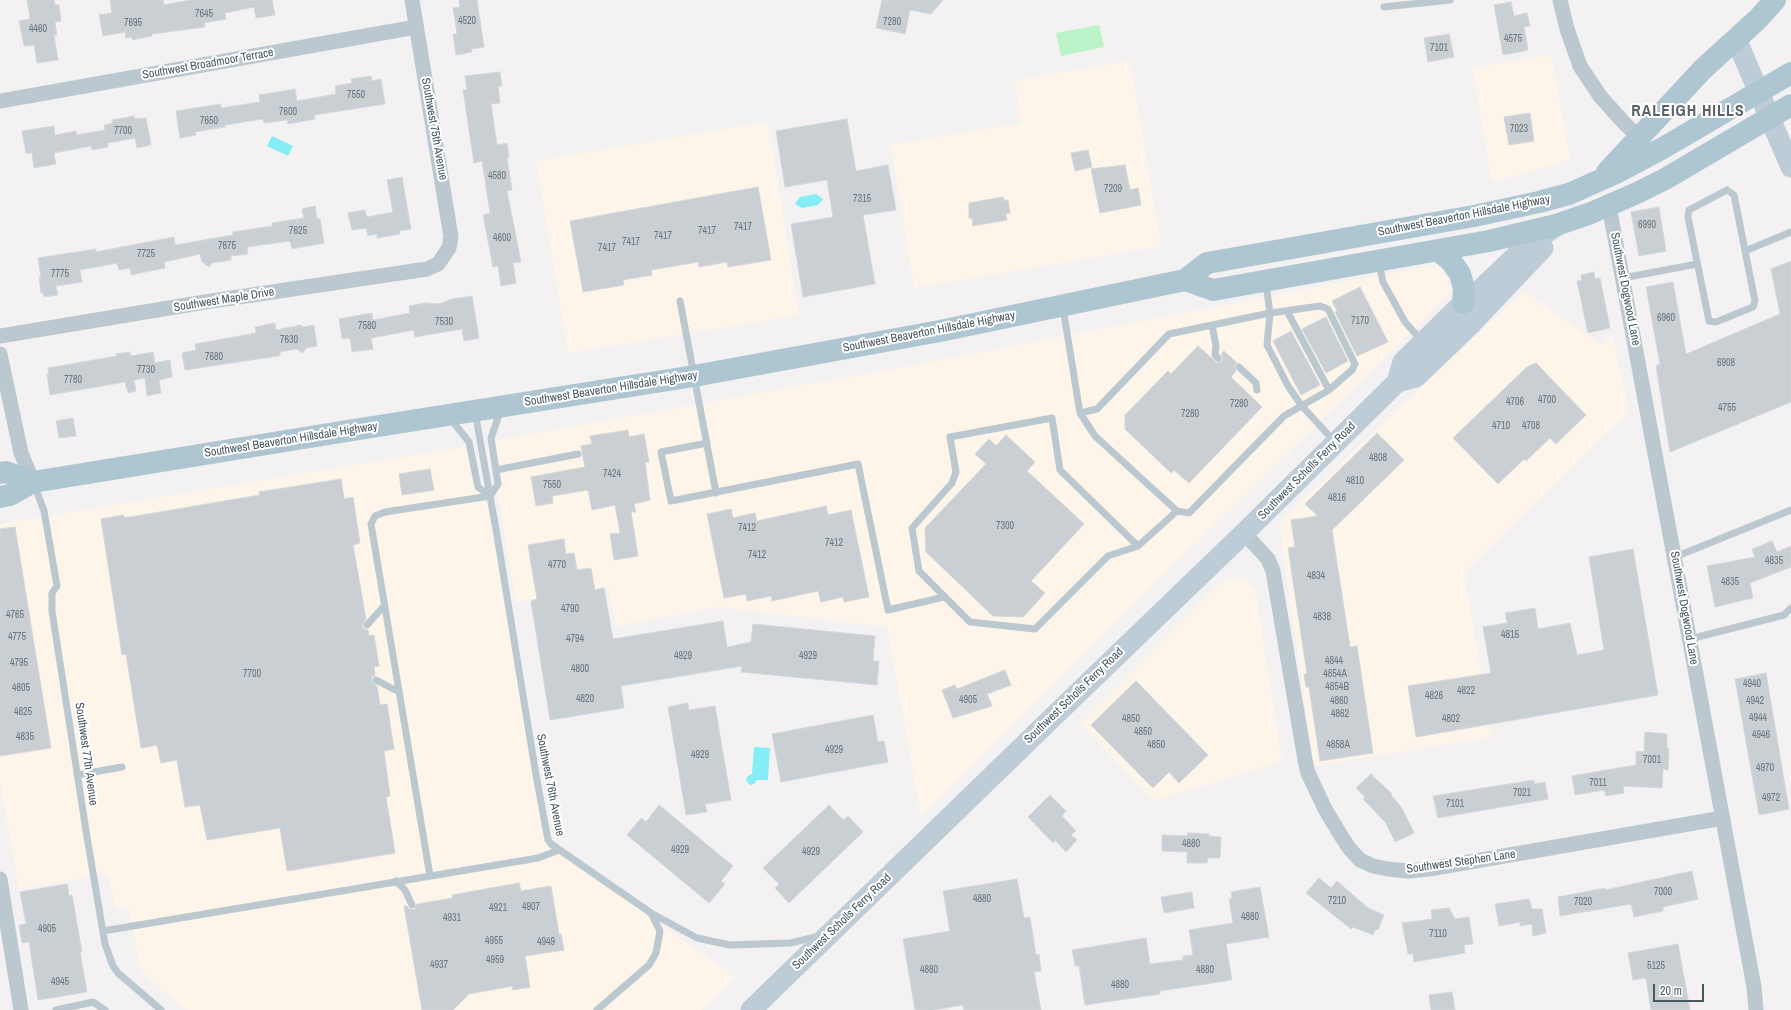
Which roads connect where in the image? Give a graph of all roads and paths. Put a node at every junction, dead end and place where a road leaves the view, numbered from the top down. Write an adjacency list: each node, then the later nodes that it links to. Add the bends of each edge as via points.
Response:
1 (412, 0): 6 (street, Southwest 75th Avenue)
2 (1450, 0): 5 (lane)
3 (1560, 0): 13 (street, via 1574,51 1583,71 1600,96)
4 (1775, 0): 7 (main road, Southwest Scholls Ferry Road)
5 (1384, 7)
6 (416, 27): 10 (street, Southwest Broadmoor Terrace); 21 (street, Southwest 75th Avenue, via 451,236)
7 (1736, 39): 9 (main road); 13 (main road, Southwest Scholls Ferry Road, via 1702,69)
8 (1791, 73): 9 (main road, Southwest Beaverton Hillsdale Highway)
9 (1759, 92): 12 (main road); 15 (main road, Southwest Beaverton Hillsdale Highway, via 1663,148)
10 (0, 102)
11 (1791, 105): 12 (main road)
12 (1770, 118): 14 (main road); 16 (main road, via 1665,179)
13 (1639, 137): 15 (main road, Southwest Scholls Ferry Road)
14 (1791, 167)
15 (1597, 182): 17 (main road, Southwest Scholls Ferry Road); 25 (main road, Southwest Beaverton Hillsdale Highway, via 1569,194 1512,209 1207,263)
16 (1609, 206): 17 (main road); 24 (street, Southwest Dogwood Lane)
17 (1556, 225): 19 (main road, via 1505,238); 28 (main road, Southwest Scholls Ferry Road, via 1524,248); 39 (main road, Southwest Scholls Ferry Road, via 1548,242 1469,326 1416,377)
18 (1791, 232): 20 (lane)
19 (1438, 250): 22 (main road); 28 (main road, via 1451,261 1460,274 1464,288)
20 (1745, 251): 23 (lane, via 1755,301 1753,307 1716,322 1709,321); 23 (lane, via 1734,195 1727,190 1689,210 1688,217)
21 (444, 258): 33 (street, Southwest Maple Drive, via 427,270 205,302)
22 (1379, 261): 26 (main road); 34 (lane, via 1383,282 1405,322)
23 (1697, 264): 24 (lane)
24 (1623, 278): 60 (street, Southwest Dogwood Lane)
25 (1185, 280): 26 (main road, via 1213,290); 29 (main road, Southwest Beaverton Hillsdale Highway)
26 (1265, 281): 31 (lane)
27 (680, 302): 38 (lane)
28 (1463, 303): 34 (main road, Southwest Scholls Ferry Road)
29 (1063, 305): 38 (main road, Southwest Beaverton Hillsdale Highway, via 940,331); 45 (lane)
30 (1287, 311): 31 (lane); 41 (lane); 41 (lane, via 1320,306 1328,309 1354,364 1352,370)
31 (1270, 313): 32 (lane); 42 (lane, via 1267,346)
32 (1212, 325): 36 (lane, via 1215,355); 45 (lane, via 1169,334 1097,409)
33 (0, 336)
34 (1423, 342): 39 (main road, Southwest Scholls Ferry Road, via 1404,362)
35 (0, 354): 52 (street, via 21,453)
36 (1220, 355)
37 (1239, 367): 40 (lane, via 1256,383)
38 (694, 376): 43 (main road, Southwest Beaverton Hillsdale Highway); 47 (lane)
39 (1397, 382): 48 (main road, Southwest Scholls Ferry Road)
40 (1257, 390)
41 (1329, 390): 42 (lane)
42 (1301, 405): 48 (lane); 57 (lane, via 1284,416 1189,512)
43 (502, 406): 44 (main road, Southwest Beaverton Hillsdale Highway); 50 (lane, via 491,438)
44 (474, 411): 46 (main road, Southwest Beaverton Hillsdale Highway); 54 (lane, Southwest 76th Avenue)
45 (1080, 413): 57 (lane, via 1095,436)
46 (448, 415): 52 (main road, Southwest Beaverton Hillsdale Highway); 54 (lane, via 469,442 478,487)
47 (707, 443): 53 (lane); 53 (lane, via 662,452 671,501)
48 (1335, 443): 58 (main road, Southwest Scholls Ferry Road)
49 (578, 454): 50 (lane)
50 (496, 470): 54 (lane, via 498,484)
51 (0, 473): 52 (main road, Southwest Beaverton Hillsdale Highway, via 6,472)
52 (33, 482): 55 (main road, Southwest Beaverton Hillsdale Highway, via 10,495); 69 (lane, Southwest 77th Avenue, via 44,511 57,586 52,593 51,601)
53 (716, 492): 61 (lane, via 858,464 888,610)
54 (490, 496): 62 (lane, via 385,512 373,519 371,524); 71 (lane, Southwest 76th Avenue, via 548,840)
55 (0, 497)
56 (1791, 510): 60 (lane)
57 (1177, 511): 59 (lane)
58 (1244, 533): 70 (street, Southwest Stephen Lane, via 1268,559 1273,571 1308,773 1340,834 1360,860 1388,869 1429,869); 78 (main road, Southwest Scholls Ferry Road)
59 (1138, 546): 61 (lane, via 1108,556 1035,629 970,622); 61 (lane, via 1060,470 1052,418 950,437 956,472 952,483 912,528 919,571)
60 (1675, 557): 65 (street, Southwest Dogwood Lane)
61 (944, 597)
62 (384, 606): 64 (lane); 67 (lane)
63 (1791, 608): 65 (lane, via 1784,615)
64 (367, 625)
65 (1690, 639): 70 (street, Southwest Dogwood Lane)
66 (376, 680): 67 (lane)
67 (399, 692): 72 (lane)
68 (122, 767): 69 (lane)
69 (77, 775): 77 (lane, Southwest 77th Avenue)
70 (1723, 818): 85 (street, Southwest Dogwood Lane)
71 (559, 850): 72 (lane, via 538,858); 76 (lane, Southwest 76th Avenue)
72 (430, 876): 74 (lane)
73 (0, 879): 79 (street)
74 (396, 882): 75 (lane, via 405,890); 77 (lane)
75 (412, 905)
76 (651, 913): 78 (lane, Southwest 76th Avenue, via 698,938 730,945 790,943); 83 (lane, via 660,931 656,953 649,965)
77 (103, 931): 82 (lane, Southwest 77th Avenue, via 113,966 118,973)
78 (830, 934): 84 (main road, Southwest Scholls Ferry Road)
79 (21, 1010)
80 (56, 1010): 81 (lane, via 93,1002)
81 (105, 1010)
82 (161, 1010)
83 (597, 1010)
84 (752, 1010)
85 (1756, 1010)

